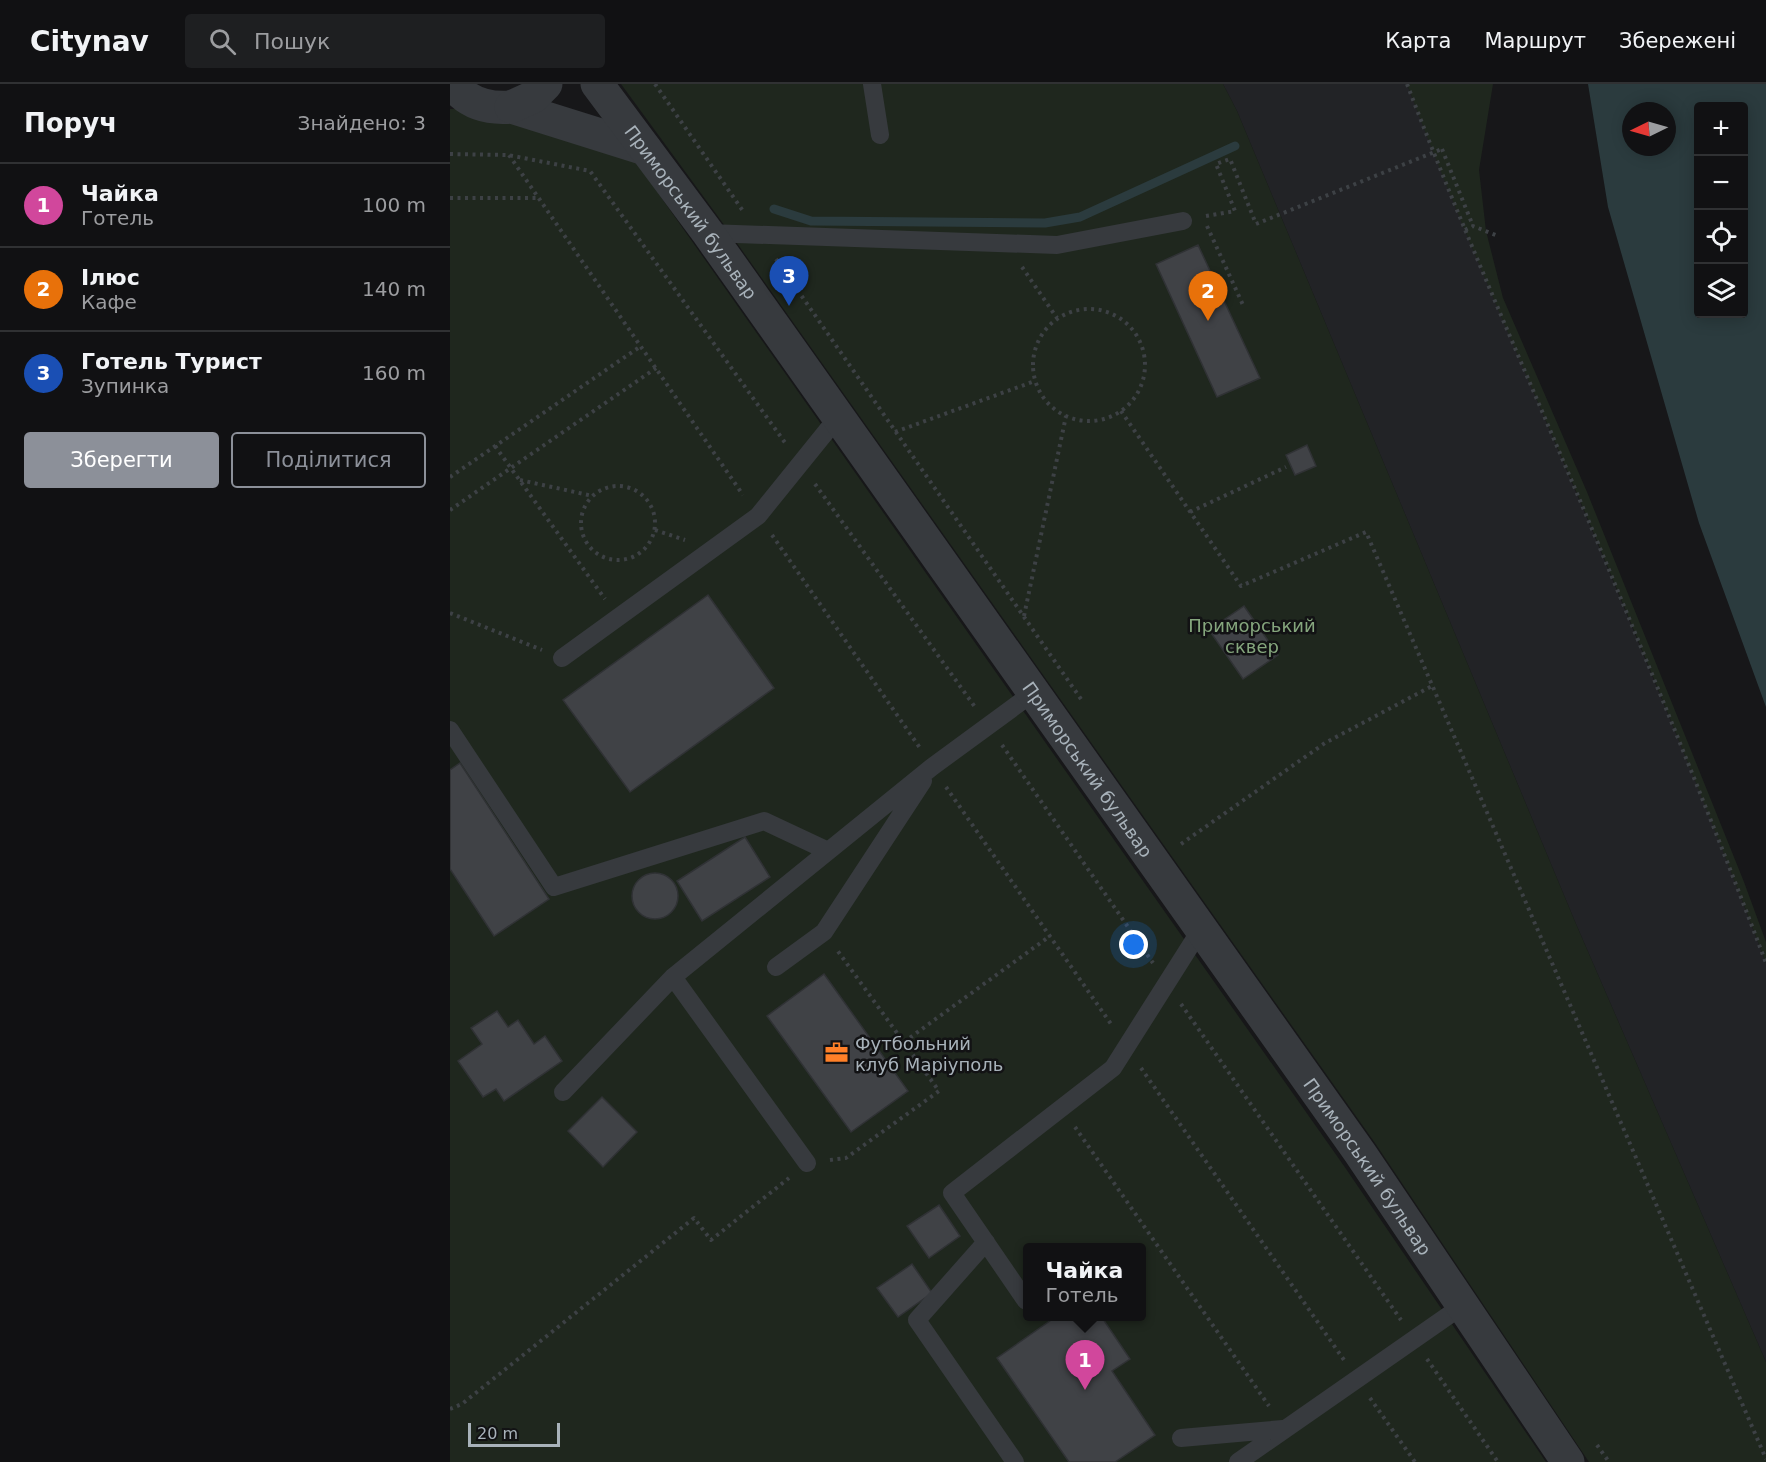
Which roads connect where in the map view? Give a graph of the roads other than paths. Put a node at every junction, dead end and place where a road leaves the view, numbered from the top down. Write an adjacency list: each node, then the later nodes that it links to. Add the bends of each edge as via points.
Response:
1 (546, 84): 5 (street, via 533,97)
2 (597, 84): 7 (street, Приморський бульвар)
3 (872, 84): 6 (lane)
4 (456, 92): 5 (street, via 486,106)
5 (511, 107): 7 (street)
6 (880, 135)
7 (645, 149): 9 (street, Приморський бульвар)
8 (1183, 221): 9 (lane, via 1057,245)
9 (708, 233): 10 (street, Приморський бульвар)
10 (838, 417): 11 (lane, via 758,516); 12 (street, Приморський бульвар)
11 (562, 658)
12 (1034, 693): 14 (lane); 16 (street, Приморський бульвар)
13 (450, 730): 15 (lane, via 554,887 764,821)
14 (932, 767): 15 (lane); 17 (lane, via 824,932)
15 (828, 851): 18 (lane)
16 (1201, 929): 21 (lane, via 1113,1068 952,1193); 23 (street, Приморський бульвар, via 1360,1153)
17 (776, 967)
18 (673, 977): 19 (lane); 20 (lane)
19 (563, 1092)
20 (807, 1163)
21 (986, 1242): 22 (lane); 26 (lane, via 917,1320)
22 (1023, 1297)
23 (1462, 1306): 24 (lane); 28 (street, Приморський бульвар)
24 (1285, 1429): 25 (lane); 27 (lane)
25 (1181, 1438)
26 (1015, 1462)
27 (1238, 1462)
28 (1568, 1462)

